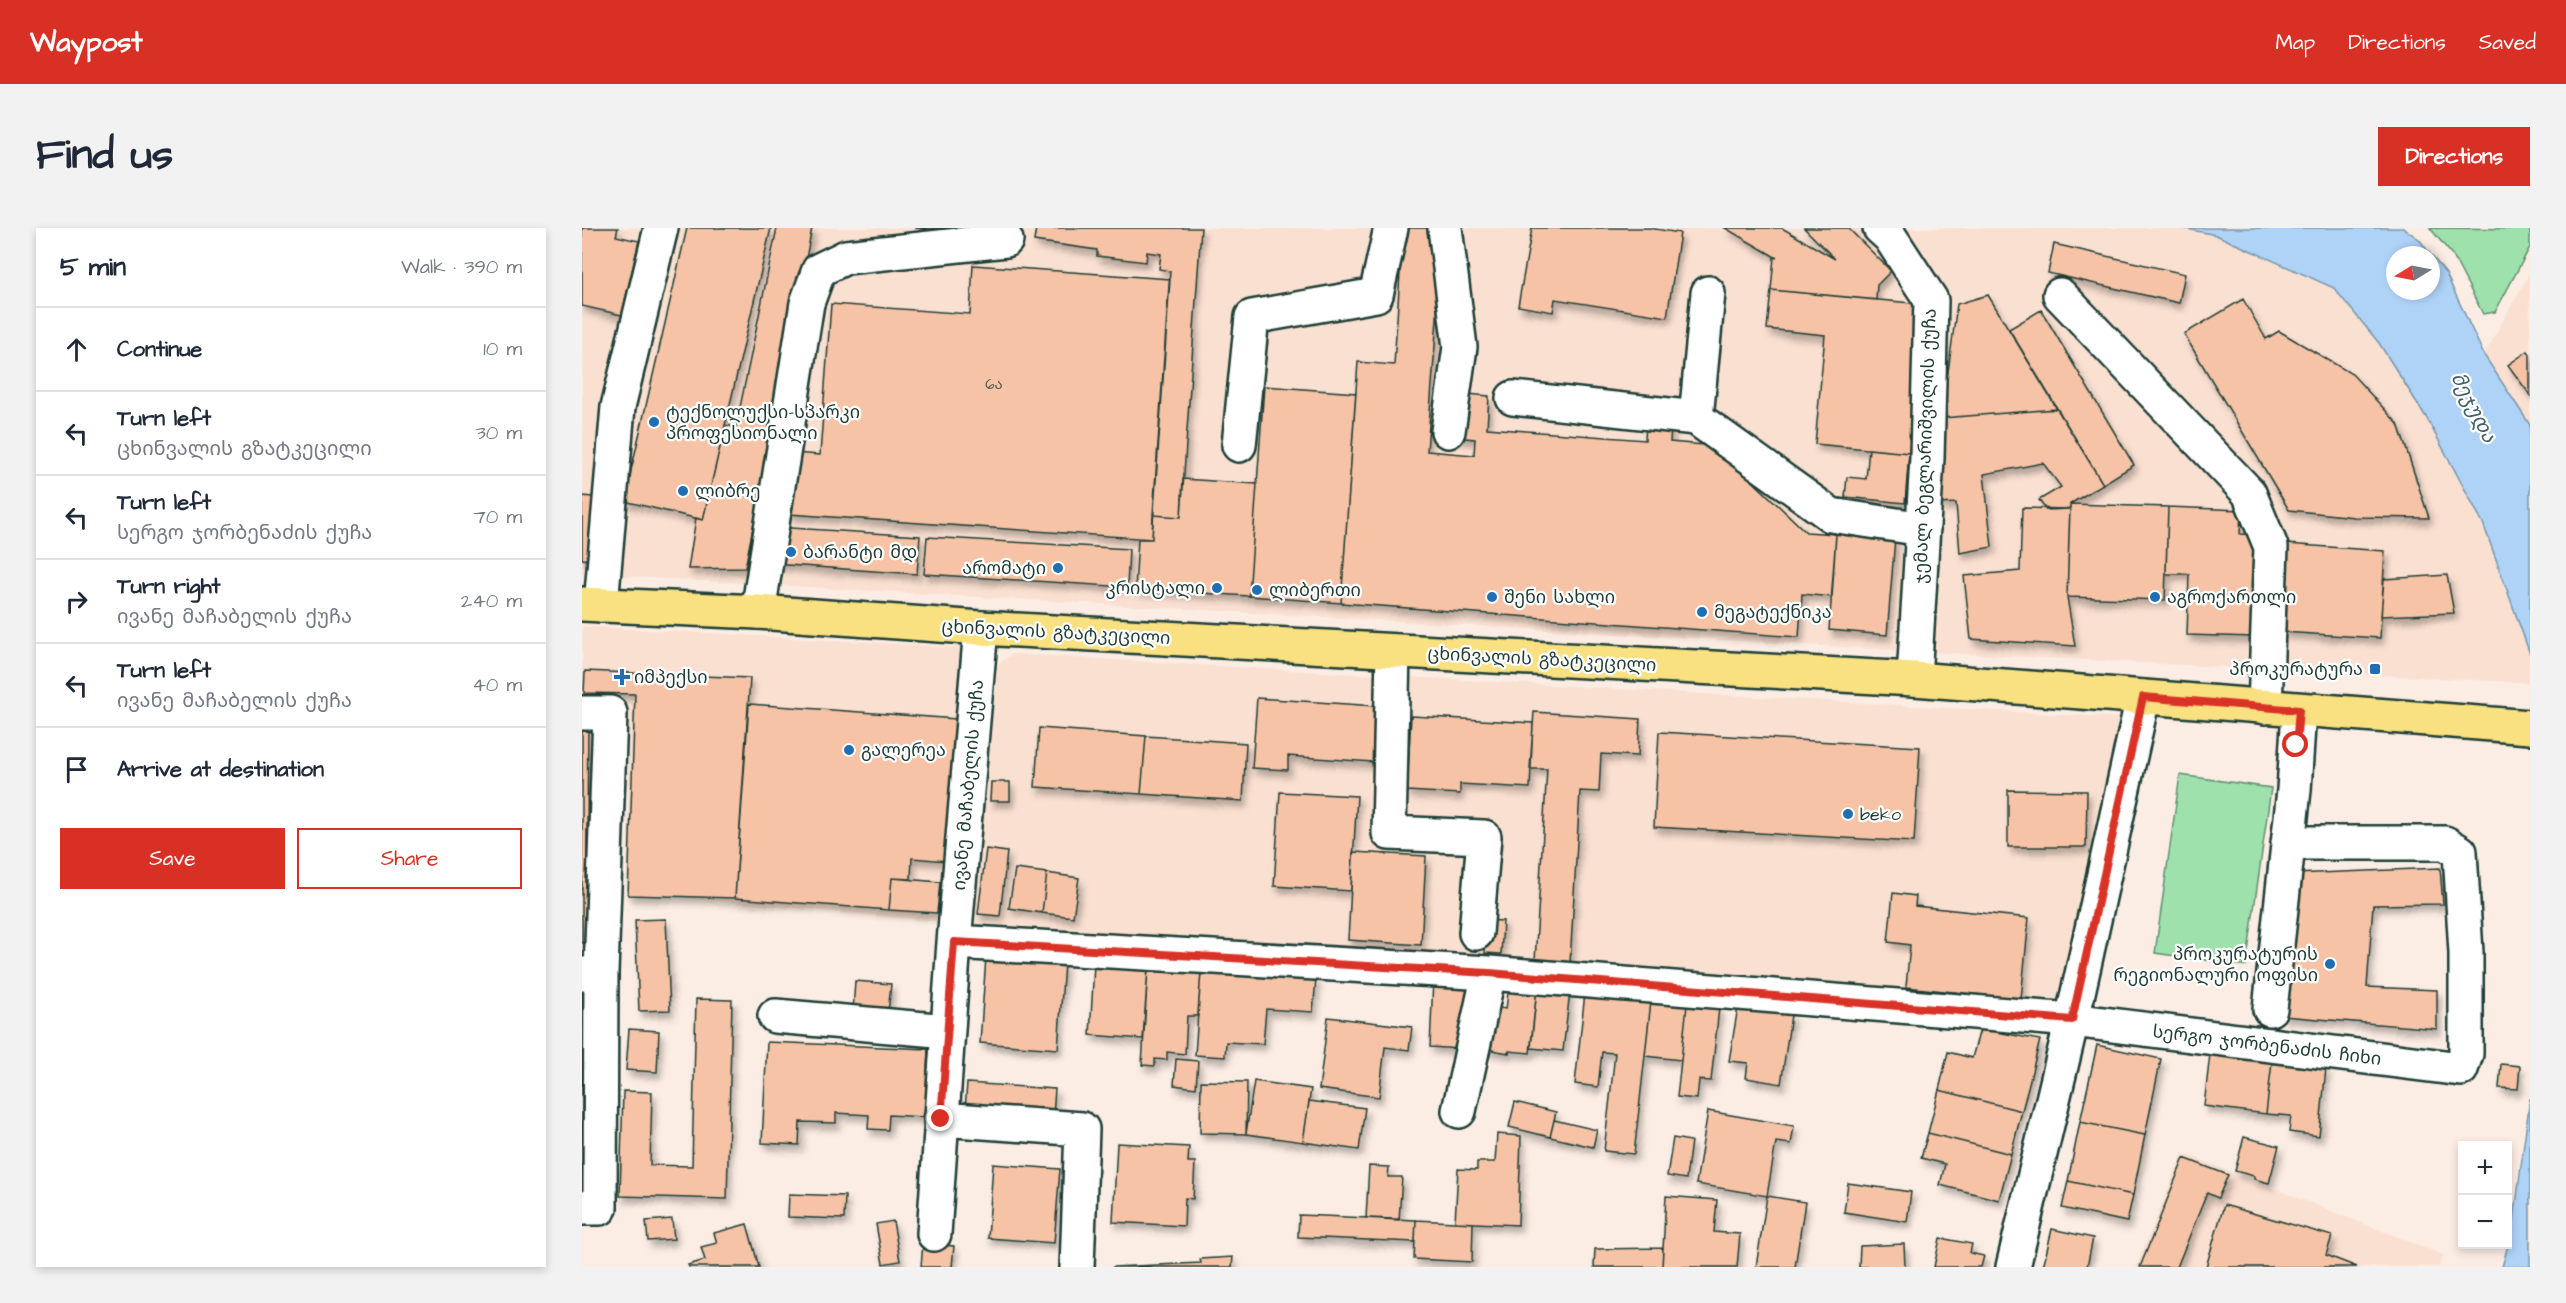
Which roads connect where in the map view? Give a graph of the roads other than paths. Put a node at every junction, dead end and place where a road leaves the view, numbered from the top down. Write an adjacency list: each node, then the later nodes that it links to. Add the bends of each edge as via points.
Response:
1 (661, 228): 13 (street, via 618,407)
2 (1391, 228): 11 (street, via 1376,295 1252,317)
3 (1445, 228): 10 (street, via 1460,347)
4 (1880, 228): 12 (street, ჯემალ ბეგლარიშვილის ქუჩა, via 1931,300)
5 (1006, 240): 14 (street, via 846,257 819,270 807,303)
6 (1708, 294): 9 (street)
7 (2060, 295): 19 (street, via 2249,493 2271,547)
8 (1513, 398): 9 (street)
9 (1696, 418): 12 (street, via 1831,515)
10 (1448, 431)
11 (1239, 445)
12 (1923, 529): 17 (street, ჯემალ ბეგლარიშვილის ქუჩა)
13 (592, 605): 14 (main road, ცხინვალის გზატკეცილი)
14 (758, 612): 15 (main road, ცხინვალის გზატკეცილი)
15 (981, 628): 16 (main road, ცხინვალის გზატკეცილი); 25 (street, ივანე მაჩაბელის ქუჩა)
16 (1393, 651): 17 (main road, ცხინვალის გზატკეცილი); 24 (street, via 1389,833 1484,837)
17 (1914, 679): 18 (main road, ცხინვალის გზატკეცილი)
18 (2143, 697): 19 (main road, ცხინვალის გზატკეცილი); 30 (street)
19 (2265, 707): 20 (main road, ცხინვალის გზატკეცილი)
20 (2299, 710): 22 (main road, ცხინვალის გზატკეცილი); 23 (street)
21 (582, 713): 26 (street, via 610,713)
22 (2515, 726)
23 (2288, 843): 28 (street); 30 (street, სერგო ჯორბენაძის ჩიხი, via 2445,843 2460,852 2466,953 2466,1054 2461,1070)
24 (1476, 933)
25 (954, 942): 27 (street); 31 (street, ივანე მაჩაბელის ქუჩა)
26 (592, 973): 34 (street, via 600,1208)
27 (1489, 973): 30 (street); 32 (street)
28 (2270, 1009)
29 (776, 1016): 31 (street)
30 (2072, 1020): 37 (street)
31 (948, 1031): 33 (street, ივანე მაჩაბელის ქუჩა)
32 (1459, 1111)
33 (941, 1119): 35 (street, ივანე მაჩაბელის ქუჩა); 36 (street, via 1082,1129)
34 (582, 1208)
35 (934, 1234)
36 (1077, 1267)
37 (2013, 1267)

